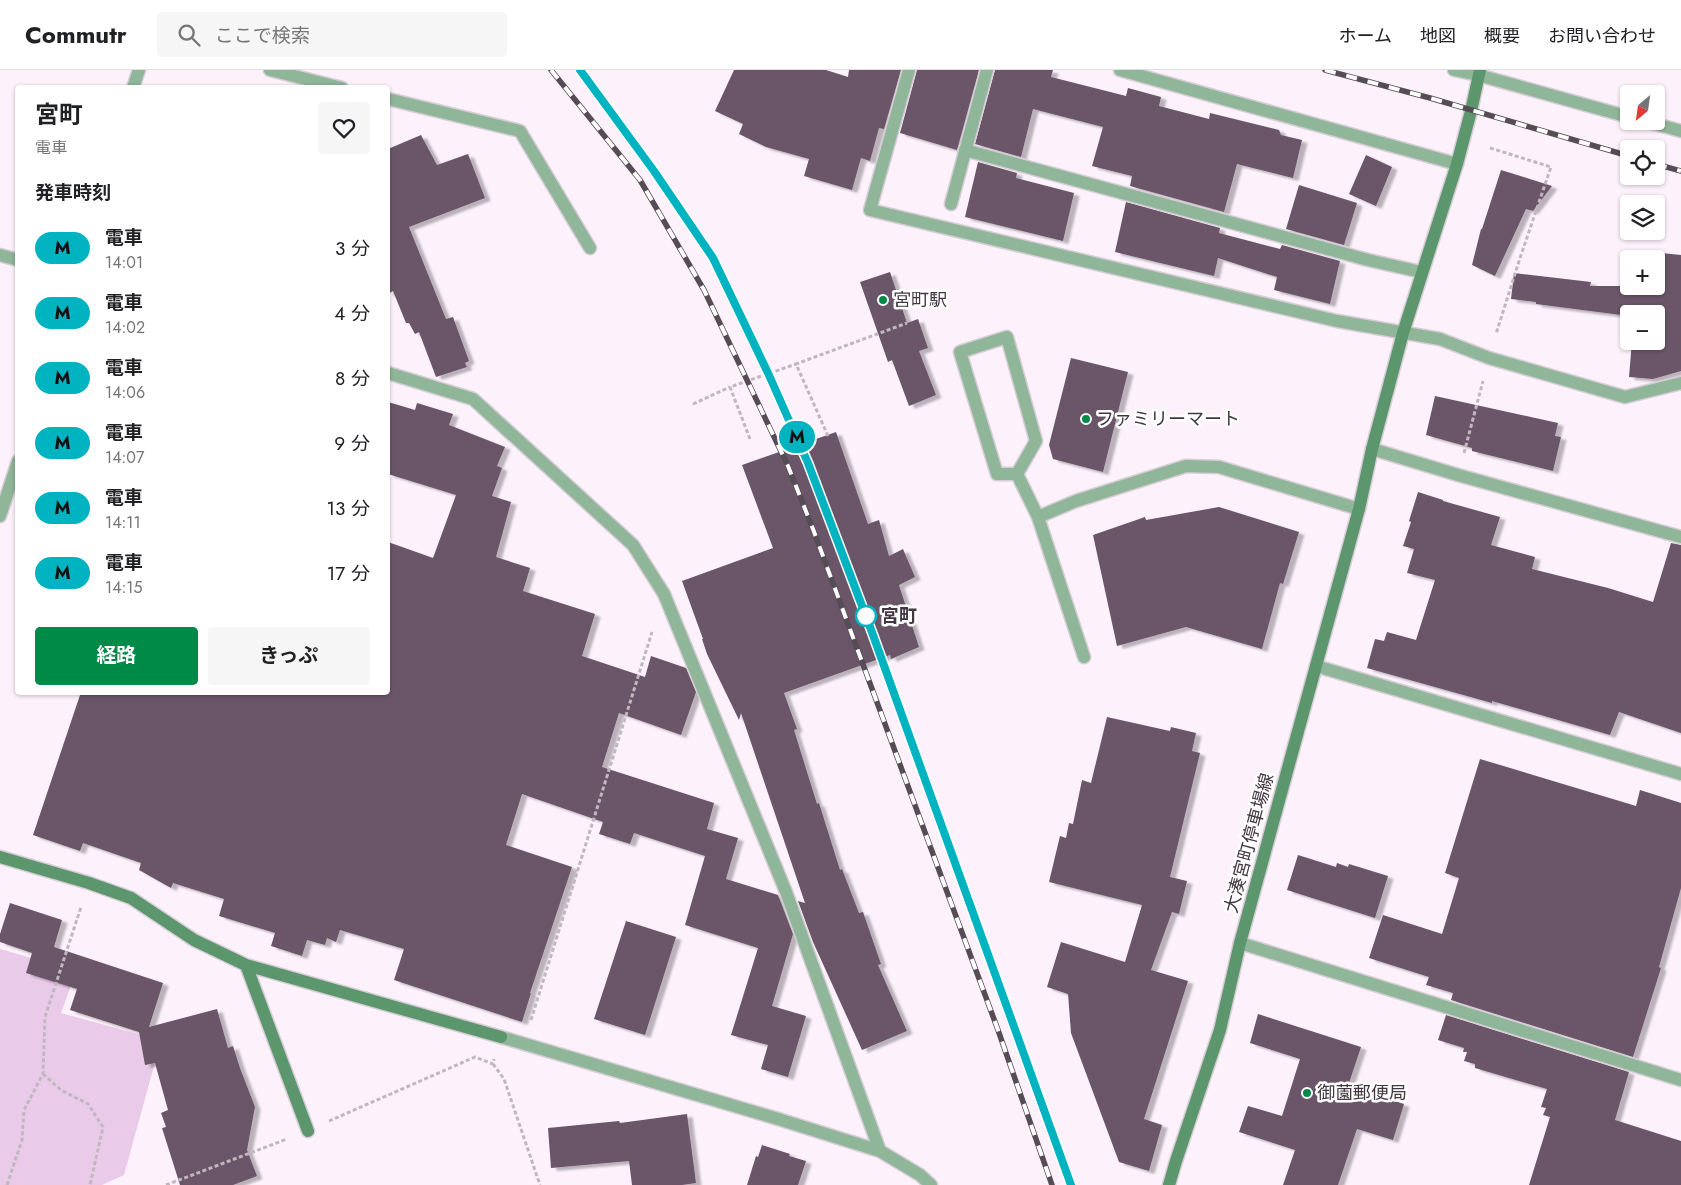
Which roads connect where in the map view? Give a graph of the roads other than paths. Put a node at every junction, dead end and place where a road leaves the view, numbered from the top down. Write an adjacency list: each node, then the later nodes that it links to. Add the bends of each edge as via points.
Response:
1 (139, 70): 8 (street)
2 (270, 70): 9 (street)
3 (909, 70): 21 (street, via 870,210 1337,321)
4 (986, 70): 14 (street)
5 (1120, 70): 15 (street)
6 (1454, 70): 7 (street)
7 (1479, 73): 11 (street); 15 (street, 大湊宮町停車場線)
8 (134, 85)
9 (330, 85)
10 (390, 98): 17 (street, via 520,131)
11 (1620, 114)
12 (1665, 127): 13 (street)
13 (1681, 131)
14 (965, 150): 16 (street); 20 (street)
15 (1457, 164): 20 (street, 大湊宮町停車場線)
16 (951, 204)
17 (590, 248)
18 (0, 255): 19 (street)
19 (15, 259)
20 (1421, 272): 21 (street, 大湊宮町停車場線)
21 (1403, 333): 23 (street, via 1440,339 1489,358 1625,396); 24 (street, 大湊宮町停車場線)
22 (390, 374): 39 (street, via 473,399 633,544 664,594 786,892)
23 (1681, 383)
24 (1372, 449): 27 (street, 大湊宮町停車場線); 30 (street)
25 (15, 470): 28 (street)
26 (1017, 474): 26 (street, via 997,474 960,352 1007,337 1036,441); 29 (street)
27 (1359, 509): 29 (street, via 1219,467 1186,466 1076,501); 32 (street, 大湊宮町停車場線)
28 (0, 516)
29 (1038, 517): 31 (street)
30 (1681, 538)
31 (1084, 657)
32 (1316, 666): 33 (street); 35 (street, 大湊宮町停車場線)
33 (1681, 774)
34 (0, 857): 36 (street, via 131,898 194,940)
35 (1240, 943): 37 (street); 41 (street, 大湊宮町停車場線, via 1220,1030)
36 (246, 965): 38 (street); 39 (street, via 501,1037)
37 (1681, 1080)
38 (308, 1130)
39 (880, 1151): 40 (street)
40 (931, 1185)
41 (1169, 1185)

